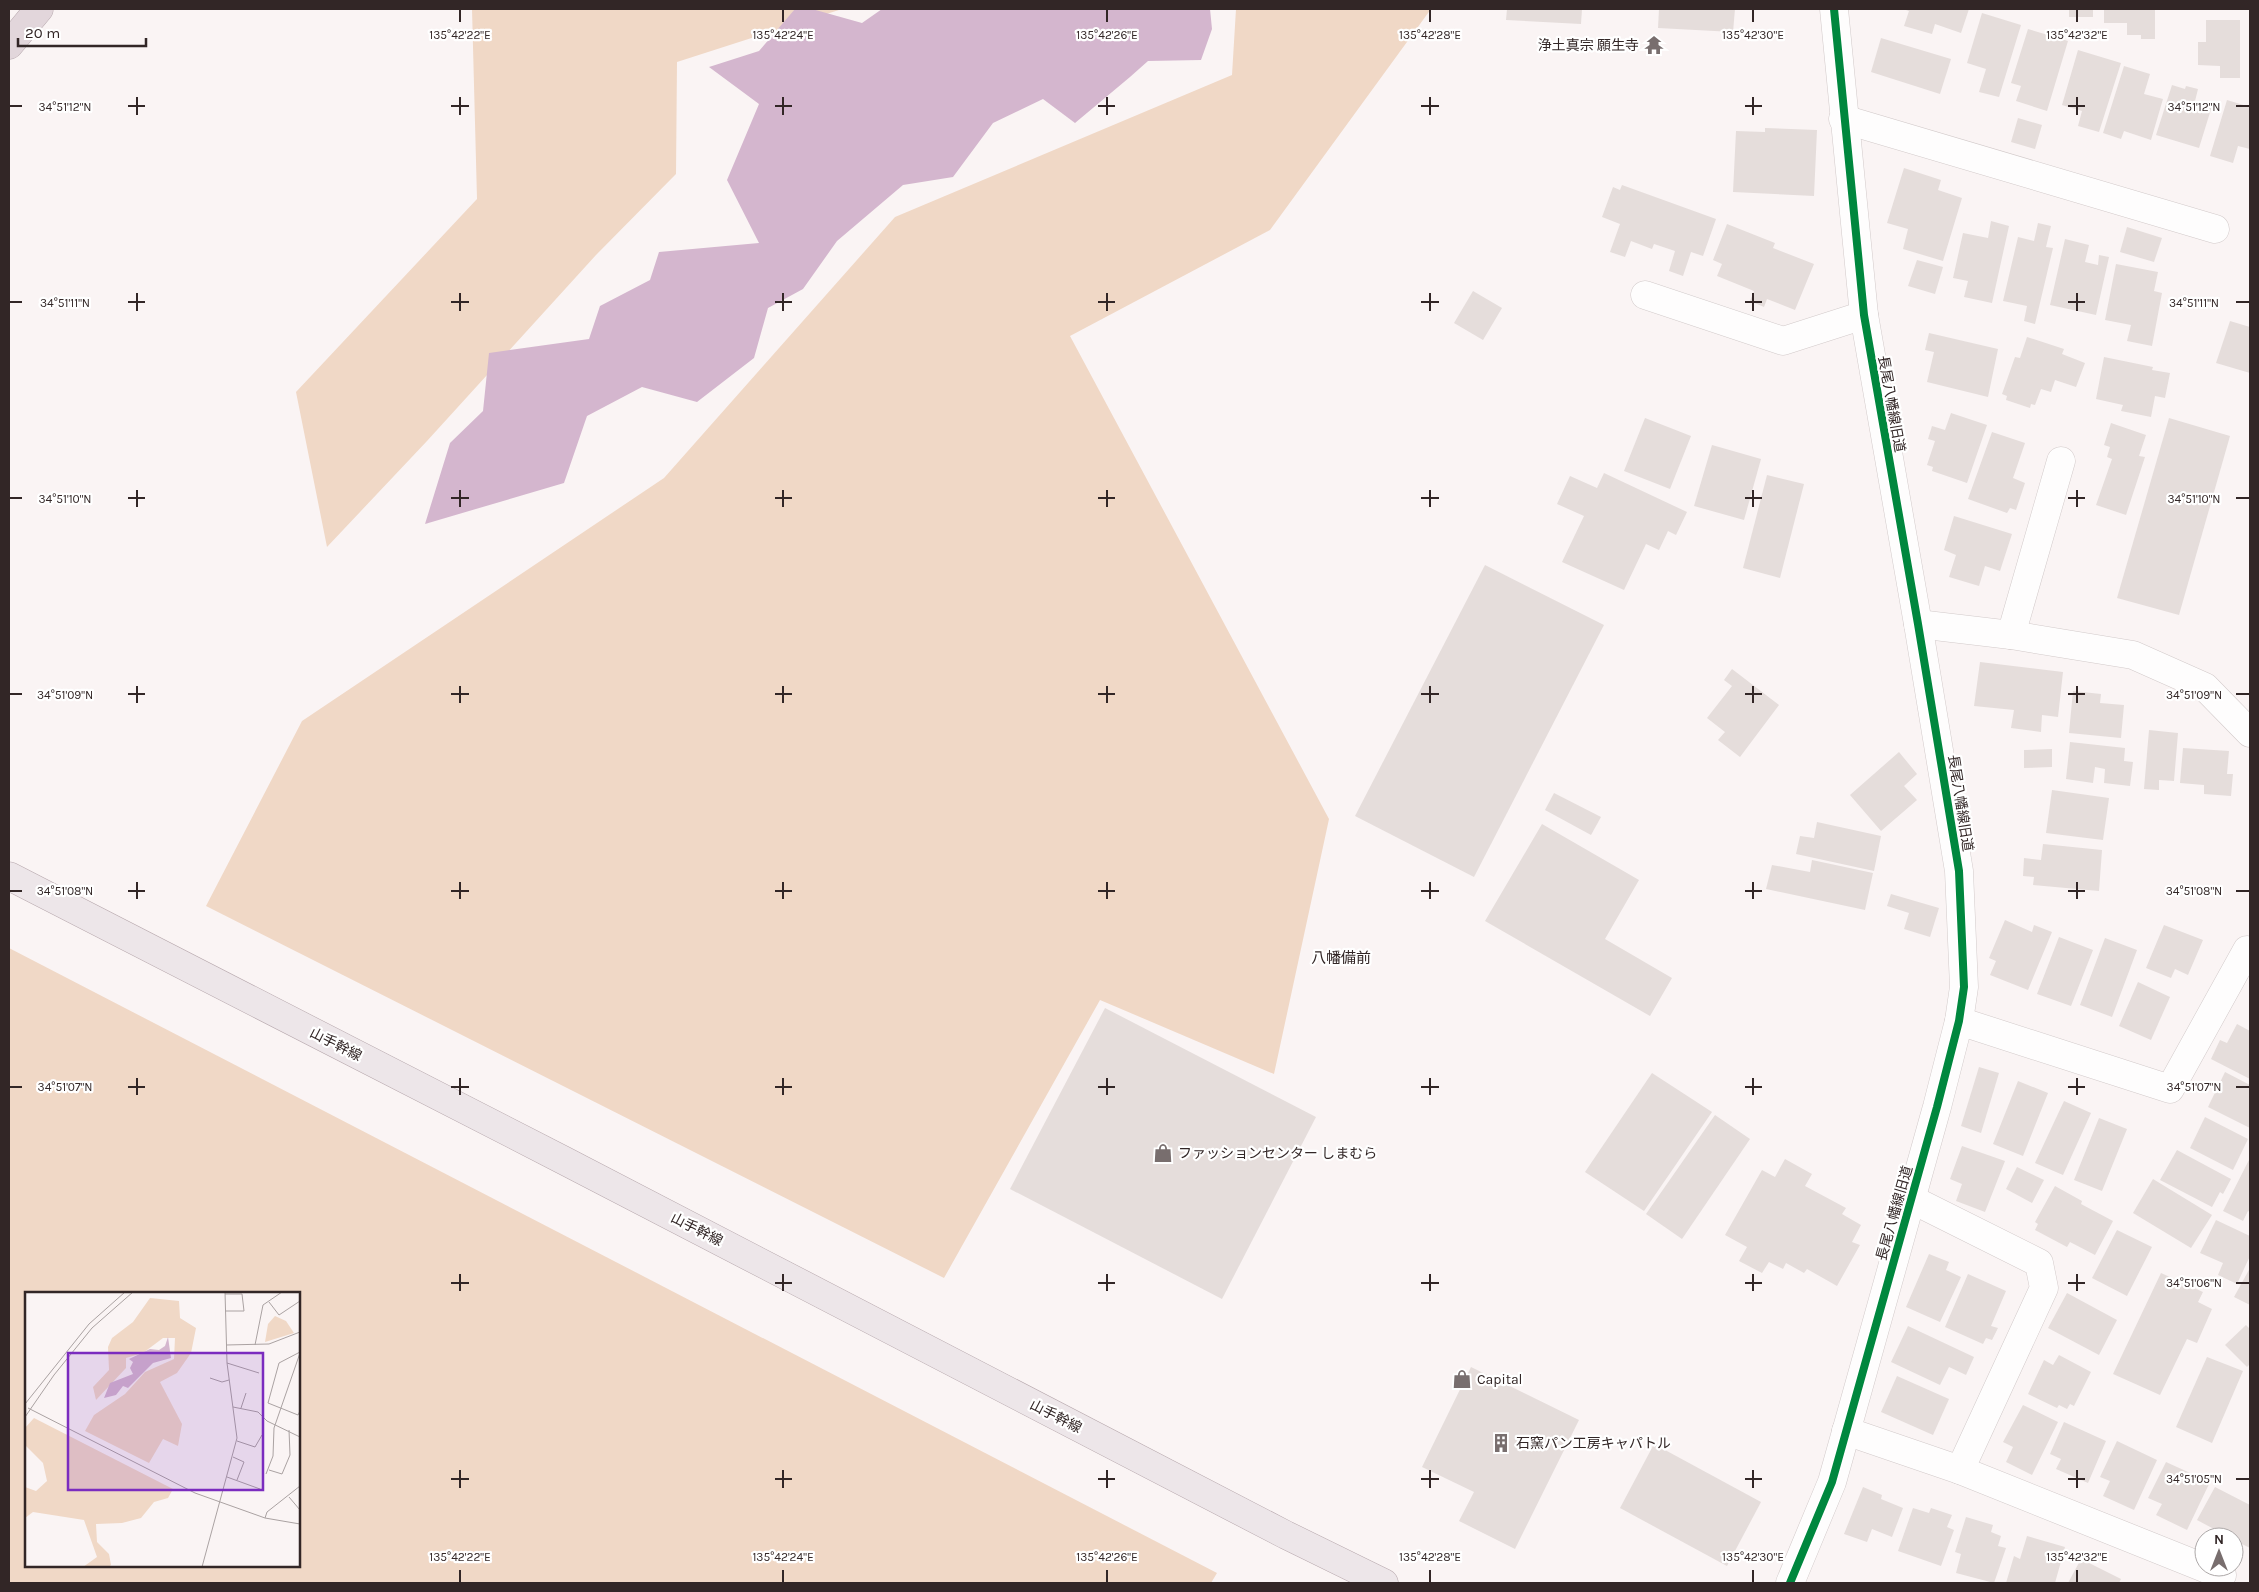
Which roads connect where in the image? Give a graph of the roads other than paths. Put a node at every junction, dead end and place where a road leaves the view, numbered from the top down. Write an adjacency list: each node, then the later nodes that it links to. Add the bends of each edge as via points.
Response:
1 (39, 9): 3 (highway)
2 (1834, 9): 4 (street, 長尾八幡線旧道)
3 (9, 45)
4 (1843, 119): 5 (street); 7 (street, 長尾八幡線旧道)
5 (2215, 229)
6 (1646, 295): 7 (street, via 1783,341)
7 (1864, 315): 9 (street, 長尾八幡線旧道)
8 (2061, 461): 10 (street)
9 (1918, 624): 10 (street); 14 (street, 長尾八幡線旧道, via 1959,871 1964,987)
10 (2012, 635): 11 (street, via 2132,655 2205,687)
11 (2250, 733)
12 (9, 876): 19 (main road, 山手幹線)
13 (2247, 950): 14 (street, via 2170,1089)
14 (1958, 1021): 15 (street, 長尾八幡線旧道)
15 (1911, 1199): 16 (street, 長尾八幡線旧道); 17 (street, via 2039,1263 2044,1288)
16 (1846, 1432): 17 (street); 20 (street, 長尾八幡線旧道, via 1832,1482)
17 (1960, 1470): 18 (street)
18 (2194, 1565)
19 (1384, 1583)
20 (1790, 1583)

